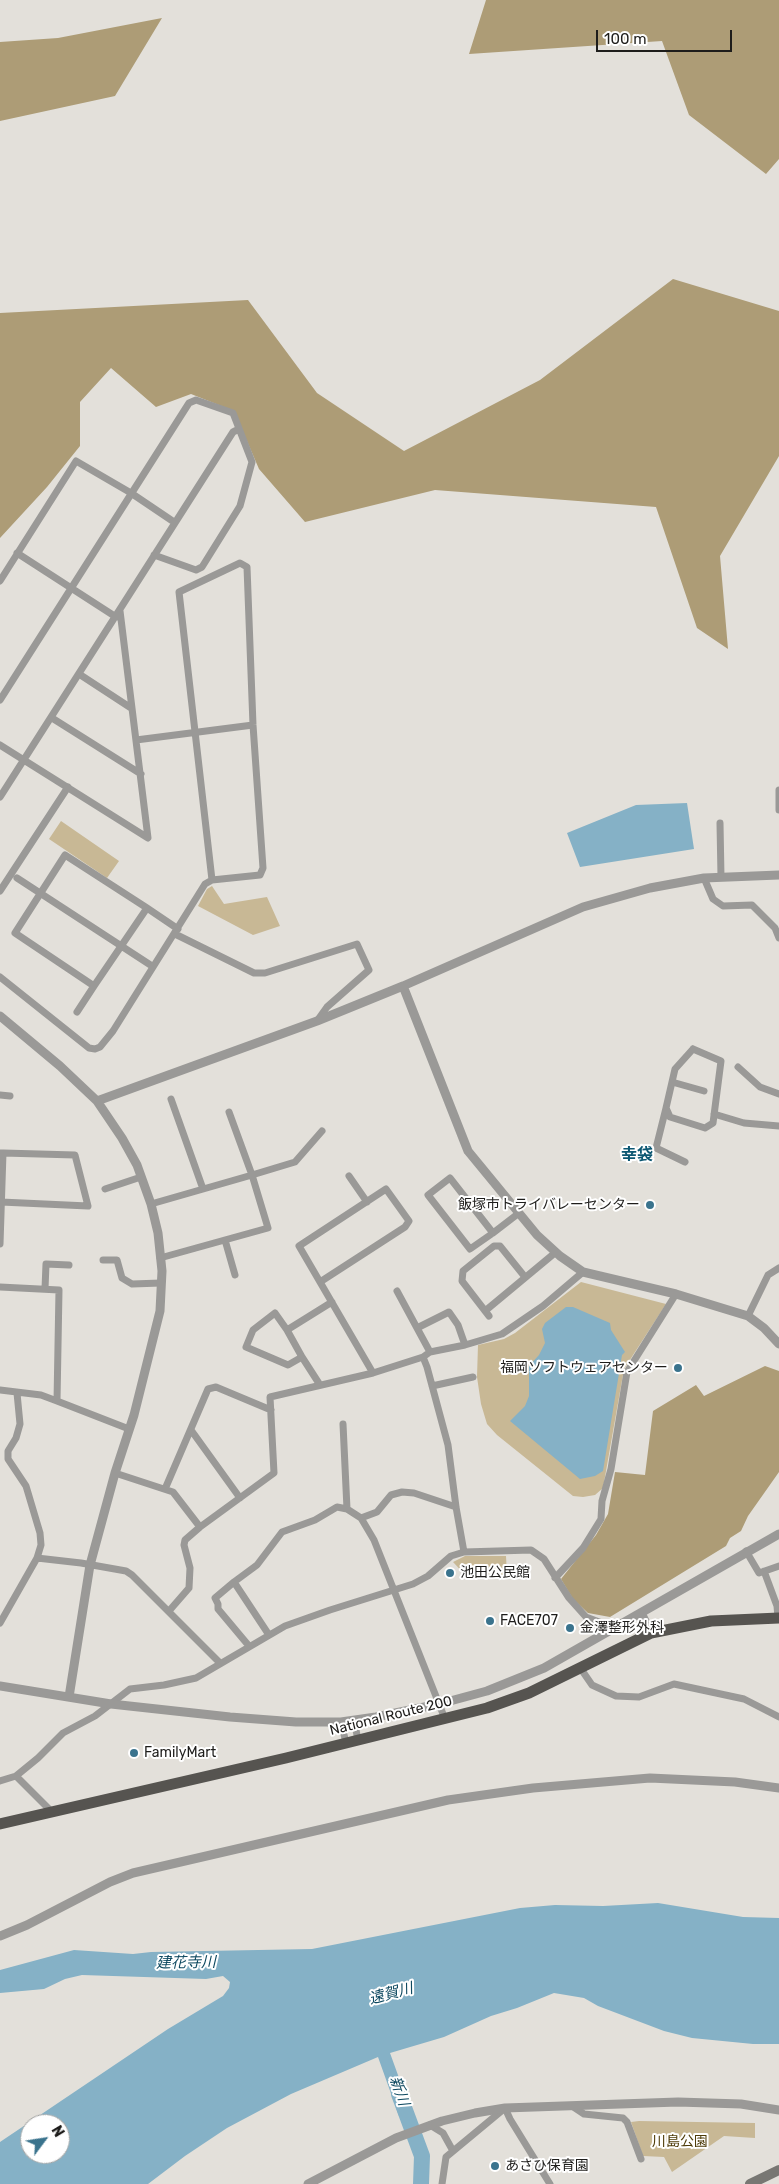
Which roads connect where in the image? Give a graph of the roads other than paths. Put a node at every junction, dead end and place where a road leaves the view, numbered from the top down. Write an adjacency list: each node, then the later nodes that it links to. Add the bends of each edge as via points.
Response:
1 (239, 428): 2 (street, via 233,414 196,400 189,403); 3 (street, via 233,432); 5 (street, via 252,462 240,506 202,567 196,570)
2 (131, 493): 3 (street); 4 (street, via 76,460); 7 (street)
3 (174, 522): 5 (street)
4 (17, 554): 6 (street); 7 (street)
5 (154, 555): 8 (street)
6 (0, 581)
7 (71, 588): 8 (street); 10 (street)
8 (118, 614): 9 (street); 11 (street)
9 (79, 674): 11 (street); 12 (street)
10 (0, 700)
11 (132, 708): 15 (street)
12 (52, 718): 17 (street); 18 (street)
13 (253, 725): 14 (street); 14 (street, via 247,567 240,563 179,592); 28 (street, via 263,868 260,875)
14 (196, 732): 15 (street); 28 (street)
15 (136, 740): 18 (street)
16 (0, 745): 17 (street)
17 (24, 760): 19 (street); 21 (street)
18 (141, 774): 19 (street, via 148,838)
19 (68, 786): 29 (street)
20 (779, 790): 22 (street)
21 (0, 797)
22 (779, 810)
23 (720, 823): 25 (street)
24 (779, 874): 25 (street)
25 (722, 877): 27 (street)
26 (17, 878): 30 (street)
27 (704, 878): 33 (street, via 713,899 723,906 752,905 775,928); 38 (street, via 650,888 583,907)
28 (212, 880): 32 (street, via 205,884)
29 (0, 890)
30 (40, 894): 31 (street, via 65,854); 34 (street); 37 (street, via 15,933)
31 (147, 908): 32 (street); 34 (street)
32 (176, 931): 35 (street); 41 (street, via 254,973 265,973 357,944 369,970 327,1007)
33 (779, 938)
34 (121, 946): 35 (street); 37 (street)
35 (152, 966): 36 (street, via 112,1030 95,1049 89,1048)
36 (0, 977)
37 (94, 986): 39 (street)
38 (403, 986): 41 (street); 65 (street, via 468,1151)
39 (77, 1012)
40 (0, 1016): 49 (street)
41 (318, 1021): 49 (street)
42 (738, 1067): 45 (street, via 760,1087)
43 (672, 1082): 44 (street); 50 (street); 52 (street, via 675,1069 693,1049 722,1061)
44 (704, 1091)
45 (779, 1094)
46 (0, 1095): 47 (street)
47 (10, 1096)
48 (171, 1099): 61 (street)
49 (97, 1101): 59 (street, via 122,1138)
50 (666, 1108): 52 (street, via 670,1117 705,1128 713,1123); 56 (street, via 656,1148)
51 (229, 1112): 57 (street)
52 (714, 1114): 53 (street, via 744,1124)
53 (779, 1126)
54 (322, 1131): 57 (street, via 295,1162)
55 (1, 1153): 62 (street); 62 (street, via 75,1156 88,1206)
56 (685, 1162)
57 (252, 1175): 61 (street); 67 (street, via 268,1228)
58 (349, 1176): 63 (street)
59 (141, 1177): 60 (street); 64 (street)
60 (105, 1189)
61 (203, 1189): 64 (street)
62 (1, 1202): 68 (street)
63 (367, 1202): 77 (street, via 299,1246); 77 (street, via 386,1189 409,1221 405,1227)
64 (151, 1204): 70 (street)
65 (519, 1213): 66 (street); 69 (street)
66 (493, 1233): 66 (street, via 470,1249 428,1195 450,1178)
67 (225, 1240): 70 (street); 75 (street)
68 (0, 1244)
69 (556, 1252): 74 (street); 76 (street)
70 (160, 1258): 78 (street)
71 (103, 1260): 78 (street, via 117,1260 122,1278 132,1284)
72 (68, 1264): 80 (street, via 46,1264)
73 (779, 1268): 84 (street, via 768,1275)
74 (583, 1272): 82 (street); 88 (street, via 543,1306 502,1334)
75 (235, 1275)
76 (525, 1277): 76 (street, via 487,1313 462,1281 463,1271 494,1246 500,1246)
77 (320, 1282): 83 (street)
78 (161, 1283): 101 (street, via 160,1311)
79 (0, 1287): 80 (street)
80 (45, 1289): 98 (street, via 60,1290)
81 (397, 1291): 85 (street)
82 (676, 1294): 84 (street); 117 (street, via 627,1372 601,1518 583,1548)
83 (332, 1302): 86 (street); 92 (street)
84 (748, 1316): 87 (street)
85 (417, 1328): 88 (street, via 449,1312); 89 (street)
86 (287, 1330): 90 (street); 90 (street, via 275,1313 253,1330 246,1347 288,1365)
87 (779, 1344)
88 (465, 1345): 89 (street)
89 (430, 1352): 91 (street)
90 (302, 1356): 94 (street)
91 (422, 1357): 92 (street); 95 (street)
92 (373, 1374): 94 (street)
93 (473, 1377): 95 (street)
94 (320, 1385): 99 (street, via 270,1397)
95 (432, 1386): 106 (street, via 448,1445)
96 (0, 1390): 97 (street)
97 (17, 1393): 98 (street, via 42,1395); 113 (street, via 20,1424 8,1451 8,1459 26,1486 40,1533)
98 (57, 1401): 101 (street)
99 (271, 1410): 102 (street, via 216,1387 208,1389); 105 (street, via 274,1474)
100 (343, 1424): 107 (street)
101 (129, 1429): 103 (street)
102 (191, 1430): 104 (street); 105 (street)
103 (115, 1473): 104 (street); 114 (street)
104 (165, 1489): 109 (street, via 173,1492)
105 (240, 1498): 109 (street)
106 (456, 1508): 108 (street, via 402,1492 391,1496 377,1512); 111 (street)
107 (347, 1509): 108 (street); 118 (street, via 337,1507 315,1520 282,1532 257,1565)
108 (361, 1518): 119 (street)
109 (200, 1527): 120 (street, via 184,1544 190,1568 189,1588)
110 (779, 1534): 112 (street)
111 (464, 1552): 117 (street, via 531,1550 544,1559); 119 (street, via 451,1556 428,1576)
112 (746, 1552): 116 (street, via 759,1573); 121 (street)
113 (37, 1558): 114 (street); 123 (street)
114 (90, 1565): 120 (street, via 126,1571); 131 (street)
115 (779, 1566): 116 (street)
116 (764, 1571): 122 (street)
117 (555, 1578): 124 (street, via 586,1617)
118 (234, 1582): 126 (street); 127 (street, via 215,1598 218,1609)
119 (395, 1590): 126 (street, via 285,1626); 133 (street)
120 (169, 1610): 128 (street)
121 (642, 1613): 124 (street); 125 (street)
122 (778, 1618): 125 (highway, National Route 200, via 711,1621)
123 (0, 1622)
124 (615, 1628): 133 (street, via 544,1668 487,1691)
125 (651, 1633): 129 (highway, National Route 200)
126 (269, 1635): 127 (street)
127 (249, 1646): 128 (street)
128 (220, 1663): 132 (street, via 196,1678 164,1686 130,1688)
129 (580, 1669): 134 (street, via 592,1685 616,1696 639,1697 674,1684 744,1699); 135 (highway, National Route 200, via 529,1693)
130 (0, 1686): 131 (street)
131 (69, 1696): 132 (street)
132 (111, 1704): 137 (street, via 287,1722); 140 (street, via 63,1733)
133 (439, 1704): 135 (street); 136 (street)
134 (779, 1717)
135 (445, 1719): 138 (highway, National Route 200)
136 (354, 1720): 137 (street); 138 (street)
137 (341, 1722): 139 (street)
138 (358, 1740): 139 (highway, National Route 200)
139 (346, 1743): 143 (highway, National Route 200)
140 (16, 1776): 141 (street); 143 (street)
141 (0, 1781)
142 (779, 1788): 145 (street, via 735,1782 650,1778 533,1788 448,1800 133,1873)
143 (52, 1812): 144 (highway, National Route 200)
144 (0, 1824)
145 (0, 1936)
146 (571, 2105): 147 (street); 148 (street, via 678,2102 741,2104); 151 (street, via 584,2114 623,2118)
147 (505, 2108): 149 (street); 150 (street); 155 (street)
148 (779, 2110)
149 (430, 2126): 150 (street, via 443,2133); 153 (street, via 375,2148)
150 (453, 2151): 154 (street, via 446,2157)
151 (641, 2158)
152 (779, 2170): 156 (main road)
153 (308, 2184)
154 (442, 2184)
155 (550, 2184)
156 (750, 2184)

